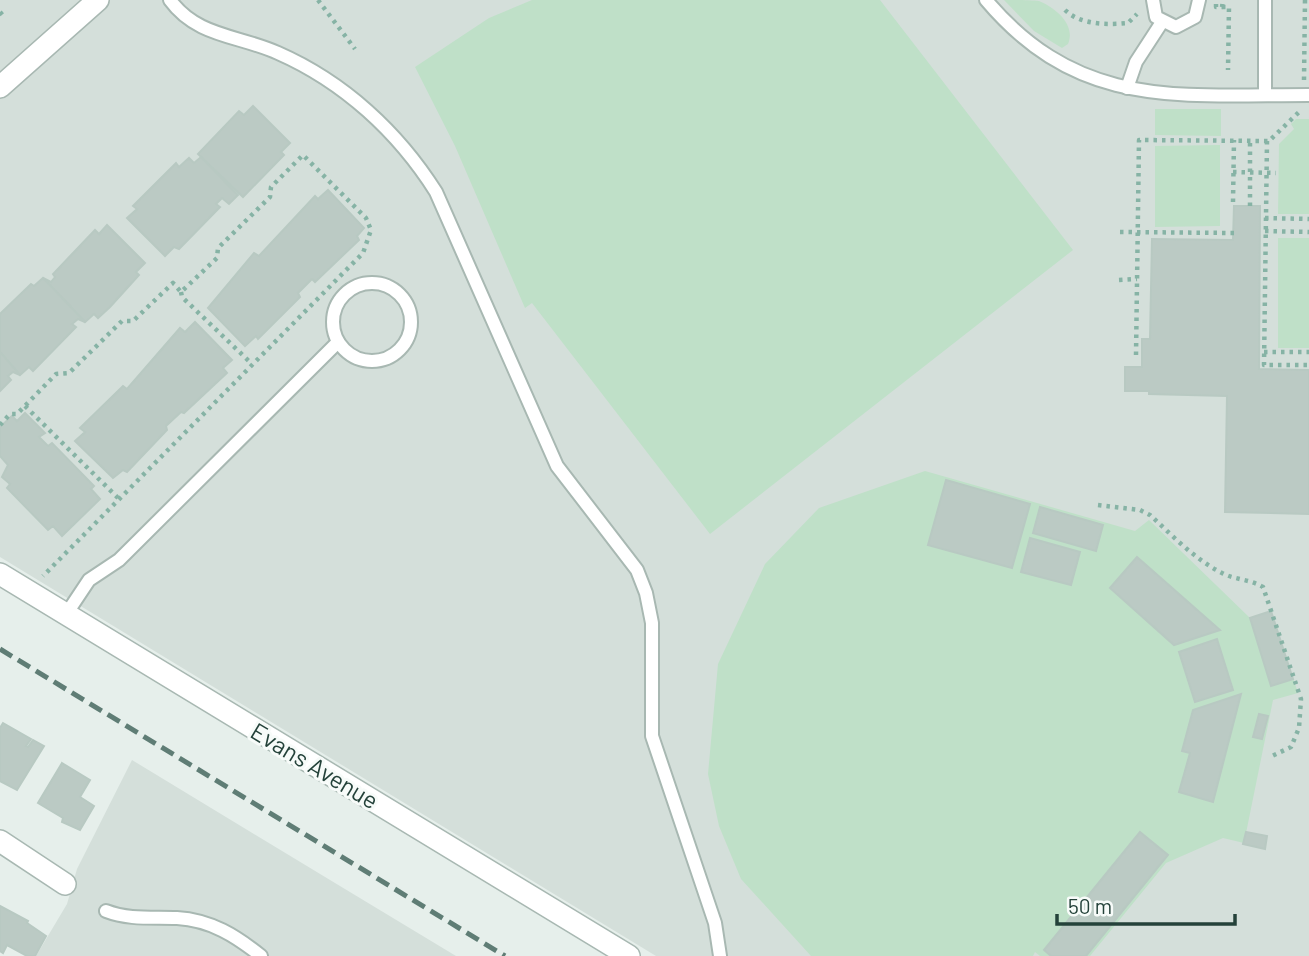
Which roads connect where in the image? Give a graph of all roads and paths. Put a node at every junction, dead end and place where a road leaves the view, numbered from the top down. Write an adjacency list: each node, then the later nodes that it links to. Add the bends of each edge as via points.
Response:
1 (98, 0): 21 (street)
2 (170, 0): 64 (lane, via 192,24 281,54 351,97 388,130 436,192 557,466 636,570 646,593 652,623 652,736 715,923)
3 (318, 0): 17 (path)
4 (986, 0): 22 (lane, via 1044,54 1091,79)
5 (1153, 0): 16 (lane)
6 (1199, 0): 16 (lane, via 1199,10 1190,22 1176,27)
7 (1216, 0): 12 (path, via 1216,7)
8 (1223, 0): 12 (path)
9 (1265, 0): 23 (lane)
10 (1305, 0): 18 (path)
11 (1137, 2): 13 (path, via 1133,20 1121,23 1087,22)
12 (1222, 7): 19 (path, via 1229,8)
13 (1065, 10)
14 (0, 12): 15 (path)
15 (5, 18)
16 (1162, 22): 22 (lane, via 1136,62)
17 (355, 48)
18 (1306, 58): 20 (path)
19 (1228, 70)
20 (1304, 82)
21 (0, 87)
22 (1127, 88): 23 (lane, via 1172,94)
23 (1265, 94): 24 (lane)
24 (1309, 95)
25 (1309, 111): 28 (path, via 1299,111)
26 (1234, 141): 27 (path); 29 (path); 39 (path, via 1139,140)
27 (1250, 141): 28 (path); 30 (path)
28 (1267, 141): 31 (path)
29 (1233, 172): 30 (path); 33 (path)
30 (1250, 172): 31 (path); 34 (path)
31 (1266, 172): 32 (path); 35 (path)
32 (1276, 173)
33 (1233, 202)
34 (1250, 206)
35 (1265, 218): 36 (path); 37 (path)
36 (1309, 219)
37 (1265, 231): 40 (path); 46 (path)
38 (1119, 232): 39 (path)
39 (1138, 232): 41 (path); 42 (path)
40 (1309, 232)
41 (1234, 233)
42 (1137, 279): 43 (path); 48 (path)
43 (1119, 280)
44 (181, 292): 49 (path); 49 (path, via 217,258 218,248 270,197 271,187 303,155 341,192 366,218 370,230 363,253); 51 (path, via 173,283 133,321 122,321 69,373 56,374)
45 (338, 342): 45 (lane, via 346,352 369,362 393,356 408,338 411,325 405,302 385,285 371,283 347,293 334,316); 57 (lane, via 119,560 89,580)
46 (1264, 352): 47 (path); 50 (path, via 1264,365)
47 (1309, 352)
48 (1136, 355)
49 (252, 364): 53 (path)
50 (1309, 366)
51 (25, 406): 52 (path); 53 (path)
52 (0, 425)
53 (118, 498): 56 (path)
54 (1098, 505): 58 (path, via 1150,514 1202,562 1263,587 1301,699 1302,715 1291,747)
55 (0, 574): 57 (street, Evans Avenue)
56 (42, 576)
57 (67, 613): 63 (street, Evans Avenue)
58 (1272, 756)
59 (0, 841): 60 (street)
60 (65, 884)
61 (106, 911): 62 (lane, via 201,922 227,930)
62 (261, 956)
63 (629, 956)
64 (720, 956)

